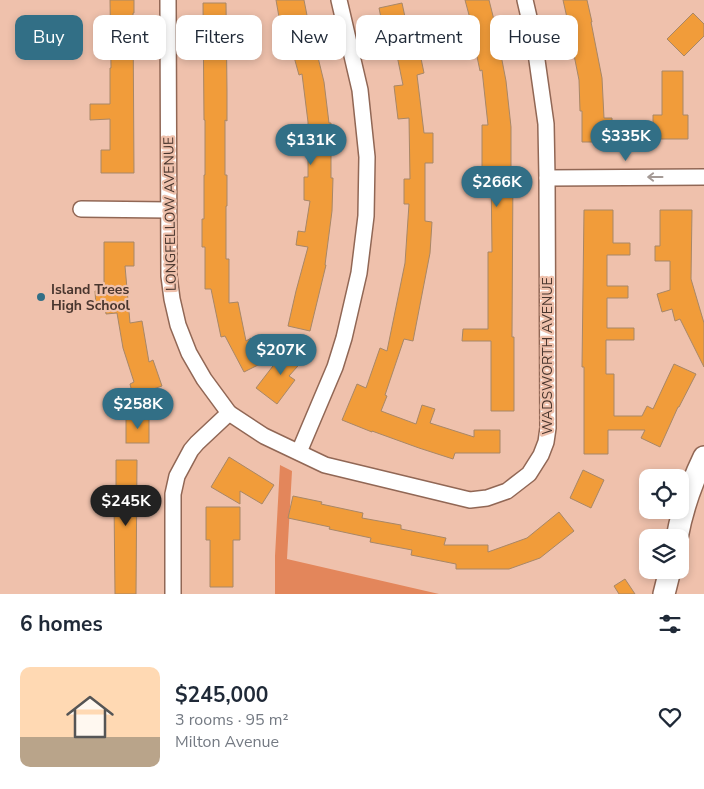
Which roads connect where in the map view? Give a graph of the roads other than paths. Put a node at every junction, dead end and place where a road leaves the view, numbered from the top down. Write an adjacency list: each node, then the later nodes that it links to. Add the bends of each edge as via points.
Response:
1 (168, 0): 7 (street, LONGFELLOW AVENUE)
2 (339, 0): 9 (street, via 360,90 367,157 366,216 359,273 344,338)
3 (524, 0): 5 (street, WADSWORTH AVENUE, via 534,38 546,124)
4 (704, 177): 5 (street, one-way to 5)
5 (547, 178): 9 (street, WADSWORTH AVENUE, via 548,428 541,455 529,474 507,491 470,500 325,465)
6 (81, 209): 7 (street)
7 (168, 210): 8 (street, LONGFELLOW AVENUE, via 169,276 178,325 204,379)
8 (229, 413): 9 (street, WADSWORTH AVENUE, via 264,436); 13 (street, via 191,450 177,476 173,494)
9 (299, 452)
10 (704, 456): 11 (main road)
11 (678, 529)
12 (668, 579): 14 (main road)
13 (173, 594)
14 (664, 594)

